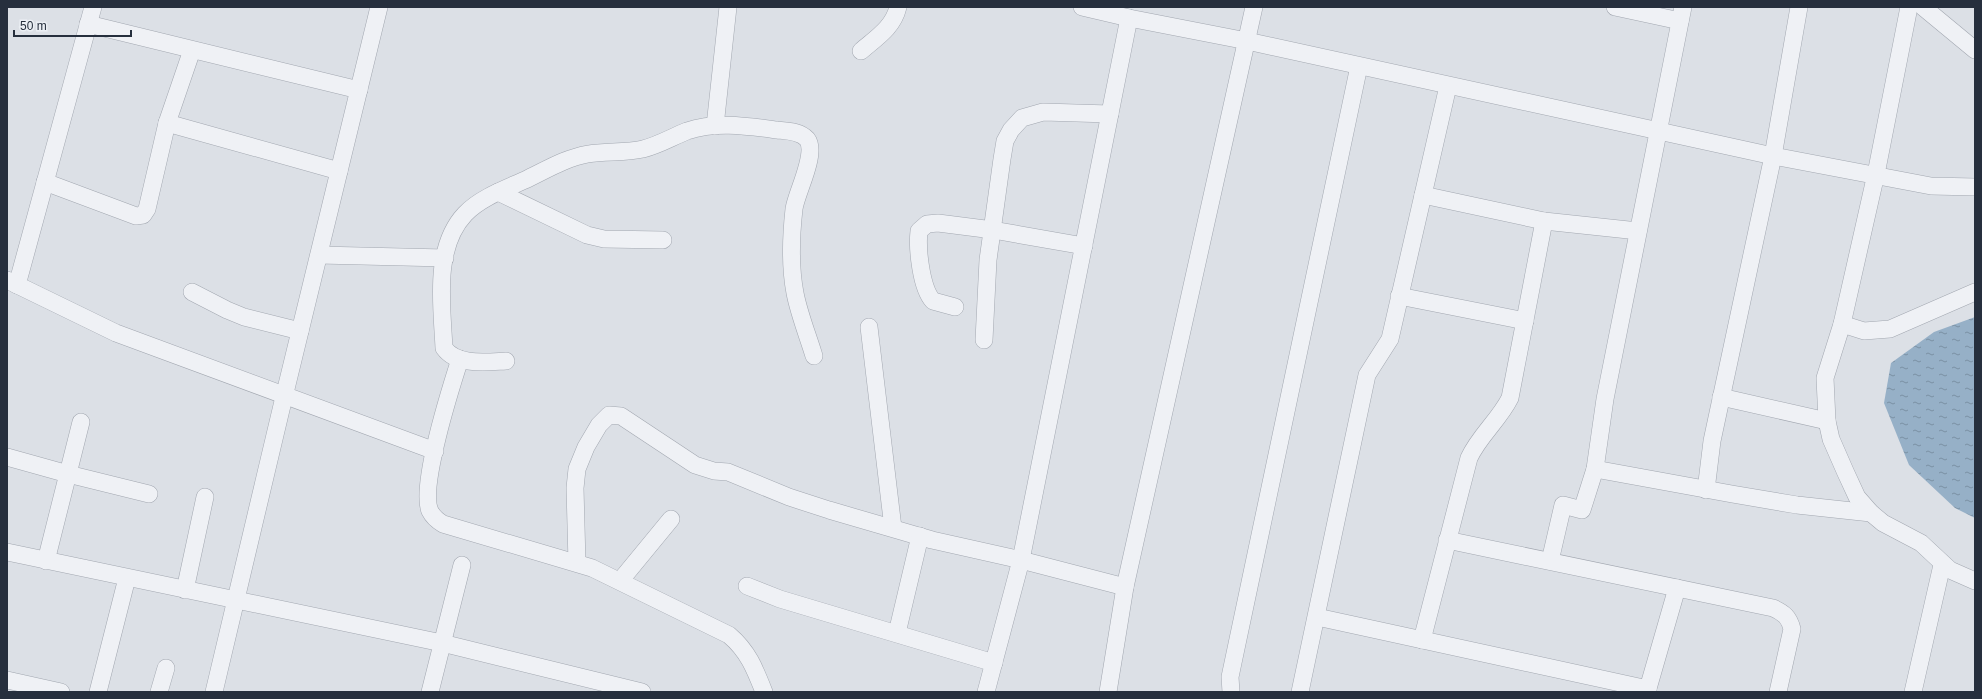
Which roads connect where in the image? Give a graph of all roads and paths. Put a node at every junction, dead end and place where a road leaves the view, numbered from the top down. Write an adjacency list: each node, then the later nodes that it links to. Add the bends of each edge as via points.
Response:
1 (93, 7): 13 (street)
2 (379, 7): 20 (street)
3 (728, 7): 23 (street)
4 (898, 7): 17 (street, via 890,26)
5 (1082, 7): 12 (street)
6 (1254, 7): 14 (street)
7 (1615, 7): 11 (street)
8 (1799, 7): 25 (street)
9 (1909, 7): 27 (street)
10 (1923, 7): 16 (street)
11 (1682, 14): 24 (street)
12 (1129, 18): 14 (street); 21 (street)
13 (88, 24): 15 (street); 28 (street)
14 (1246, 41): 18 (street); 79 (street)
15 (192, 50): 20 (street); 22 (street)
16 (1975, 50)
17 (861, 51)
18 (1359, 66): 19 (street); 100 (street, via 1230,677)
19 (1448, 86): 24 (street); 31 (street)
20 (359, 90): 26 (street)
21 (1110, 114): 33 (street, via 1042,112 1022,118 1005,141); 36 (street)
22 (167, 123): 26 (street); 28 (street, via 147,210 143,215 136,216)
23 (715, 126): 30 (street, via 688,131 643,149 574,157); 49 (street, via 735,124 798,132 809,142 810,154 794,208 792,268 795,294)
24 (1658, 132): 25 (street); 34 (street)
25 (1773, 156): 27 (street); 53 (street)
26 (339, 171): 37 (street)
27 (1876, 174): 29 (street, via 1932,186); 45 (street)
28 (46, 182): 39 (street)
29 (1975, 187)
30 (498, 192): 35 (street, via 587,235 604,239); 38 (street, via 464,214 449,240)
31 (1423, 195): 32 (street); 42 (street)
32 (1544, 222): 34 (street); 44 (street)
33 (993, 230): 36 (street); 43 (street, via 938,223 927,224 919,231 919,253 926,290 933,301); 48 (street, via 988,260)
34 (1638, 231): 58 (street, via 1605,398)
35 (663, 240)
36 (1084, 246): 69 (street)
37 (318, 255): 38 (street); 47 (street)
38 (445, 258): 50 (street, via 441,274 444,348)
39 (12, 283): 52 (street, via 116,334)
40 (192, 292): 47 (street, via 244,317)
41 (1975, 292): 45 (street, via 1890,329 1864,331)
42 (1399, 296): 44 (street); 83 (street, via 1390,339 1367,375)
43 (955, 307)
44 (1525, 321): 67 (street, via 1510,398 1503,412 1469,458)
45 (1842, 324): 54 (street, via 1825,378)
46 (869, 328): 65 (street)
47 (300, 331): 52 (street)
48 (984, 340)
49 (814, 356)
50 (460, 359): 51 (street); 56 (street)
51 (506, 361)
52 (284, 397): 56 (street); 82 (street)
53 (1721, 397): 54 (street); 60 (street)
54 (1827, 421): 63 (street, via 1831,439 1857,497)
55 (80, 422): 59 (street)
56 (435, 451): 72 (street, via 429,502 430,511 436,519 443,524)
57 (7, 457): 59 (street)
58 (1595, 469): 60 (street); 71 (street, via 1582,510 1563,506)
59 (68, 474): 61 (street); 70 (street)
60 (1706, 490): 63 (street, via 1797,505)
61 (149, 494)
62 (205, 497): 81 (street)
63 (1871, 513): 73 (street, via 1883,523 1921,543)
64 (671, 519): 76 (street)
65 (893, 528): 66 (street); 72 (street, via 789,497 728,472 695,465 621,416 609,415 595,430 577,469)
66 (920, 536): 69 (street); 84 (street)
67 (1447, 540): 71 (street); 85 (street)
68 (7, 552): 70 (street)
69 (1022, 560): 79 (street); 87 (street)
70 (46, 561): 75 (street)
71 (1550, 561): 80 (street)
72 (577, 563): 76 (street)
73 (1942, 564): 77 (street); 103 (street)
74 (462, 565): 86 (street)
75 (127, 578): 81 (street); 92 (street)
76 (620, 581): 97 (street, via 729,635 748,655)
77 (1975, 581)
78 (747, 586): 84 (street, via 780,599)
79 (1124, 587): 99 (street)
80 (1677, 588): 90 (street); 102 (street, via 1783,612 1792,629)
81 (185, 590): 82 (street)
82 (236, 601): 86 (street); 94 (street)
83 (1317, 618): 85 (street); 101 (street)
84 (897, 634): 87 (street)
85 (1422, 640): 90 (street)
86 (442, 643): 95 (street); 96 (street)
87 (994, 663): 98 (street)
88 (166, 668): 93 (street)
89 (7, 680): 91 (street)
90 (1647, 691)
91 (61, 692)
92 (98, 692)
93 (159, 692)
94 (214, 692)
95 (430, 692)
96 (642, 692)
97 (764, 692)
98 (986, 692)
99 (1108, 692)
100 (1231, 692)
101 (1300, 692)
102 (1778, 692)
103 (1913, 692)

